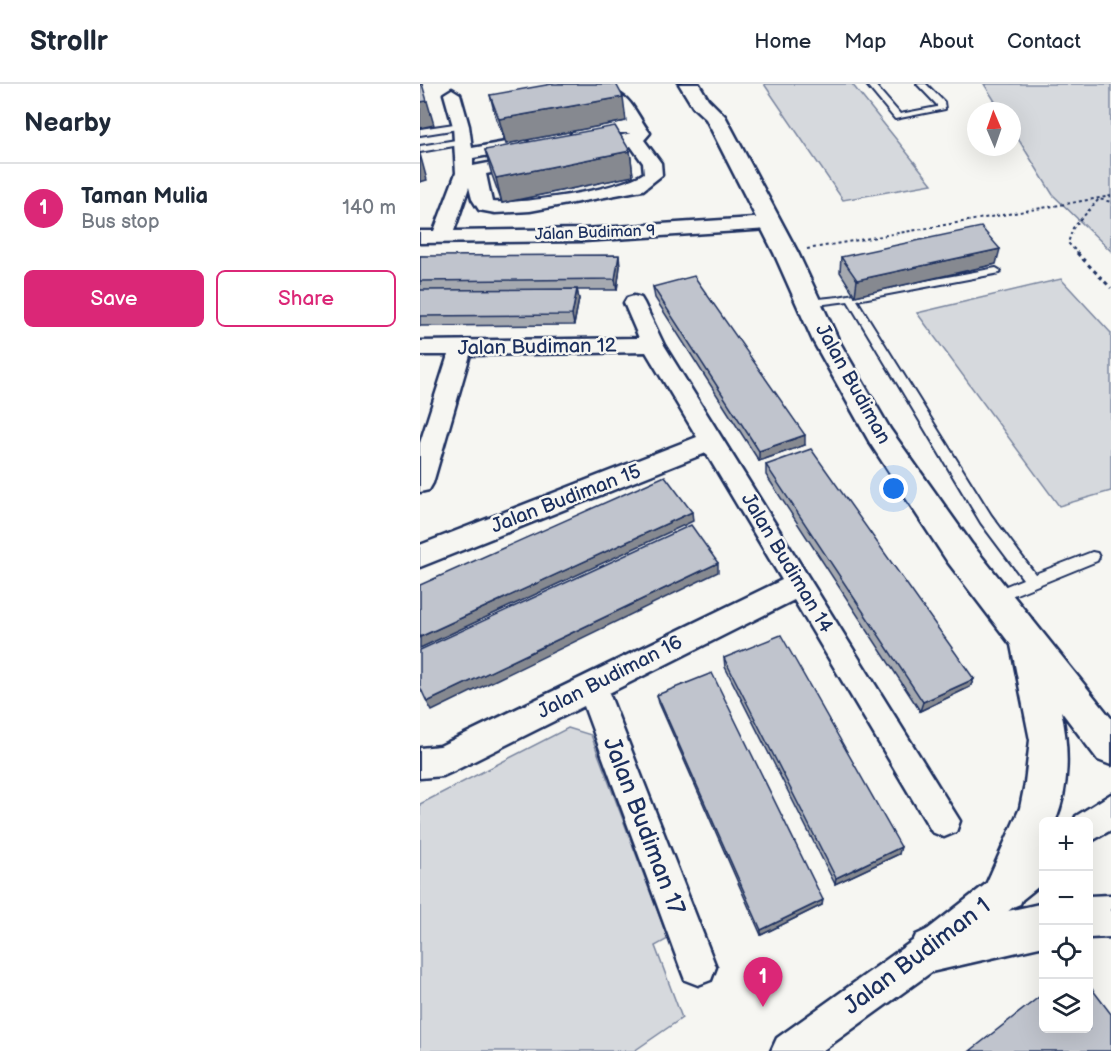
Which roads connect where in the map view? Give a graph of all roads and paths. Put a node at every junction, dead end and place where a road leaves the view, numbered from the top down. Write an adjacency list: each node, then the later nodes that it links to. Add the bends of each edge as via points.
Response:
1 (689, 84): 7 (street, Jalan Budiman, via 700,103)
2 (711, 84): 7 (street, Jalan Budiman, via 717,99)
3 (870, 84): 4 (lane, via 893,114 904,118 941,109 941,104)
4 (921, 84)
5 (453, 94): 13 (street)
6 (578, 98): 9 (street, via 616,95 634,118)
7 (715, 116): 17 (street, Jalan Budiman)
8 (420, 132): 13 (lane)
9 (634, 133): 10 (street); 13 (street, via 652,163 653,175 637,186 525,205 489,208 484,204)
10 (567, 145)
11 (420, 149): 13 (lane)
12 (544, 149): 13 (street)
13 (466, 153): 19 (street)
14 (1111, 196): 15 (path)
15 (1099, 199): 16 (path); 20 (path); 22 (path, via 1073,228 1068,243)
16 (1111, 202)
17 (770, 223): 19 (street, Jalan Budiman 9, via 584,235); 20 (street, Jalan Budiman)
18 (420, 237): 19 (street, Jalan Budiman 9)
19 (442, 237)
20 (786, 253): 25 (street, Jalan Budiman)
21 (996, 271): 23 (lane)
22 (1111, 288)
23 (850, 298): 25 (lane); 33 (lane, via 986,519)
24 (634, 303): 26 (street, Jalan Budiman 14)
25 (809, 303): 35 (street, Jalan Budiman, via 880,436)
26 (653, 345): 27 (street, Jalan Budiman 12); 29 (street, Jalan Budiman 14)
27 (461, 347): 28 (street, Jalan Budiman 12); 30 (street)
28 (420, 348)
29 (712, 441): 31 (street, Jalan Budiman 15); 34 (street, Jalan Budiman 14)
30 (420, 483)
31 (420, 556)
32 (1092, 557): 33 (lane)
33 (1032, 581): 35 (lane)
34 (799, 584): 37 (street, Jalan Budiman 16); 41 (street, Jalan Budiman 14)
35 (994, 597): 36 (street, Jalan Budiman)
36 (1026, 640): 38 (street, Jalan Budiman); 44 (street, via 1049,740 1040,810)
37 (591, 686): 39 (street, Jalan Budiman 16, via 443,761); 49 (street, Jalan Budiman 17)
38 (1111, 747)
39 (420, 763)
40 (1111, 810): 42 (street)
41 (944, 821)
42 (1093, 823)
43 (1039, 864): 44 (street, Jalan Budiman 1)
44 (1005, 889): 48 (street, Jalan Budiman 1)
45 (1111, 916): 46 (street)
46 (1093, 917)
47 (1040, 925): 48 (street)
48 (931, 950): 50 (street, Jalan Budiman 1)
49 (698, 967)
50 (790, 1051)

